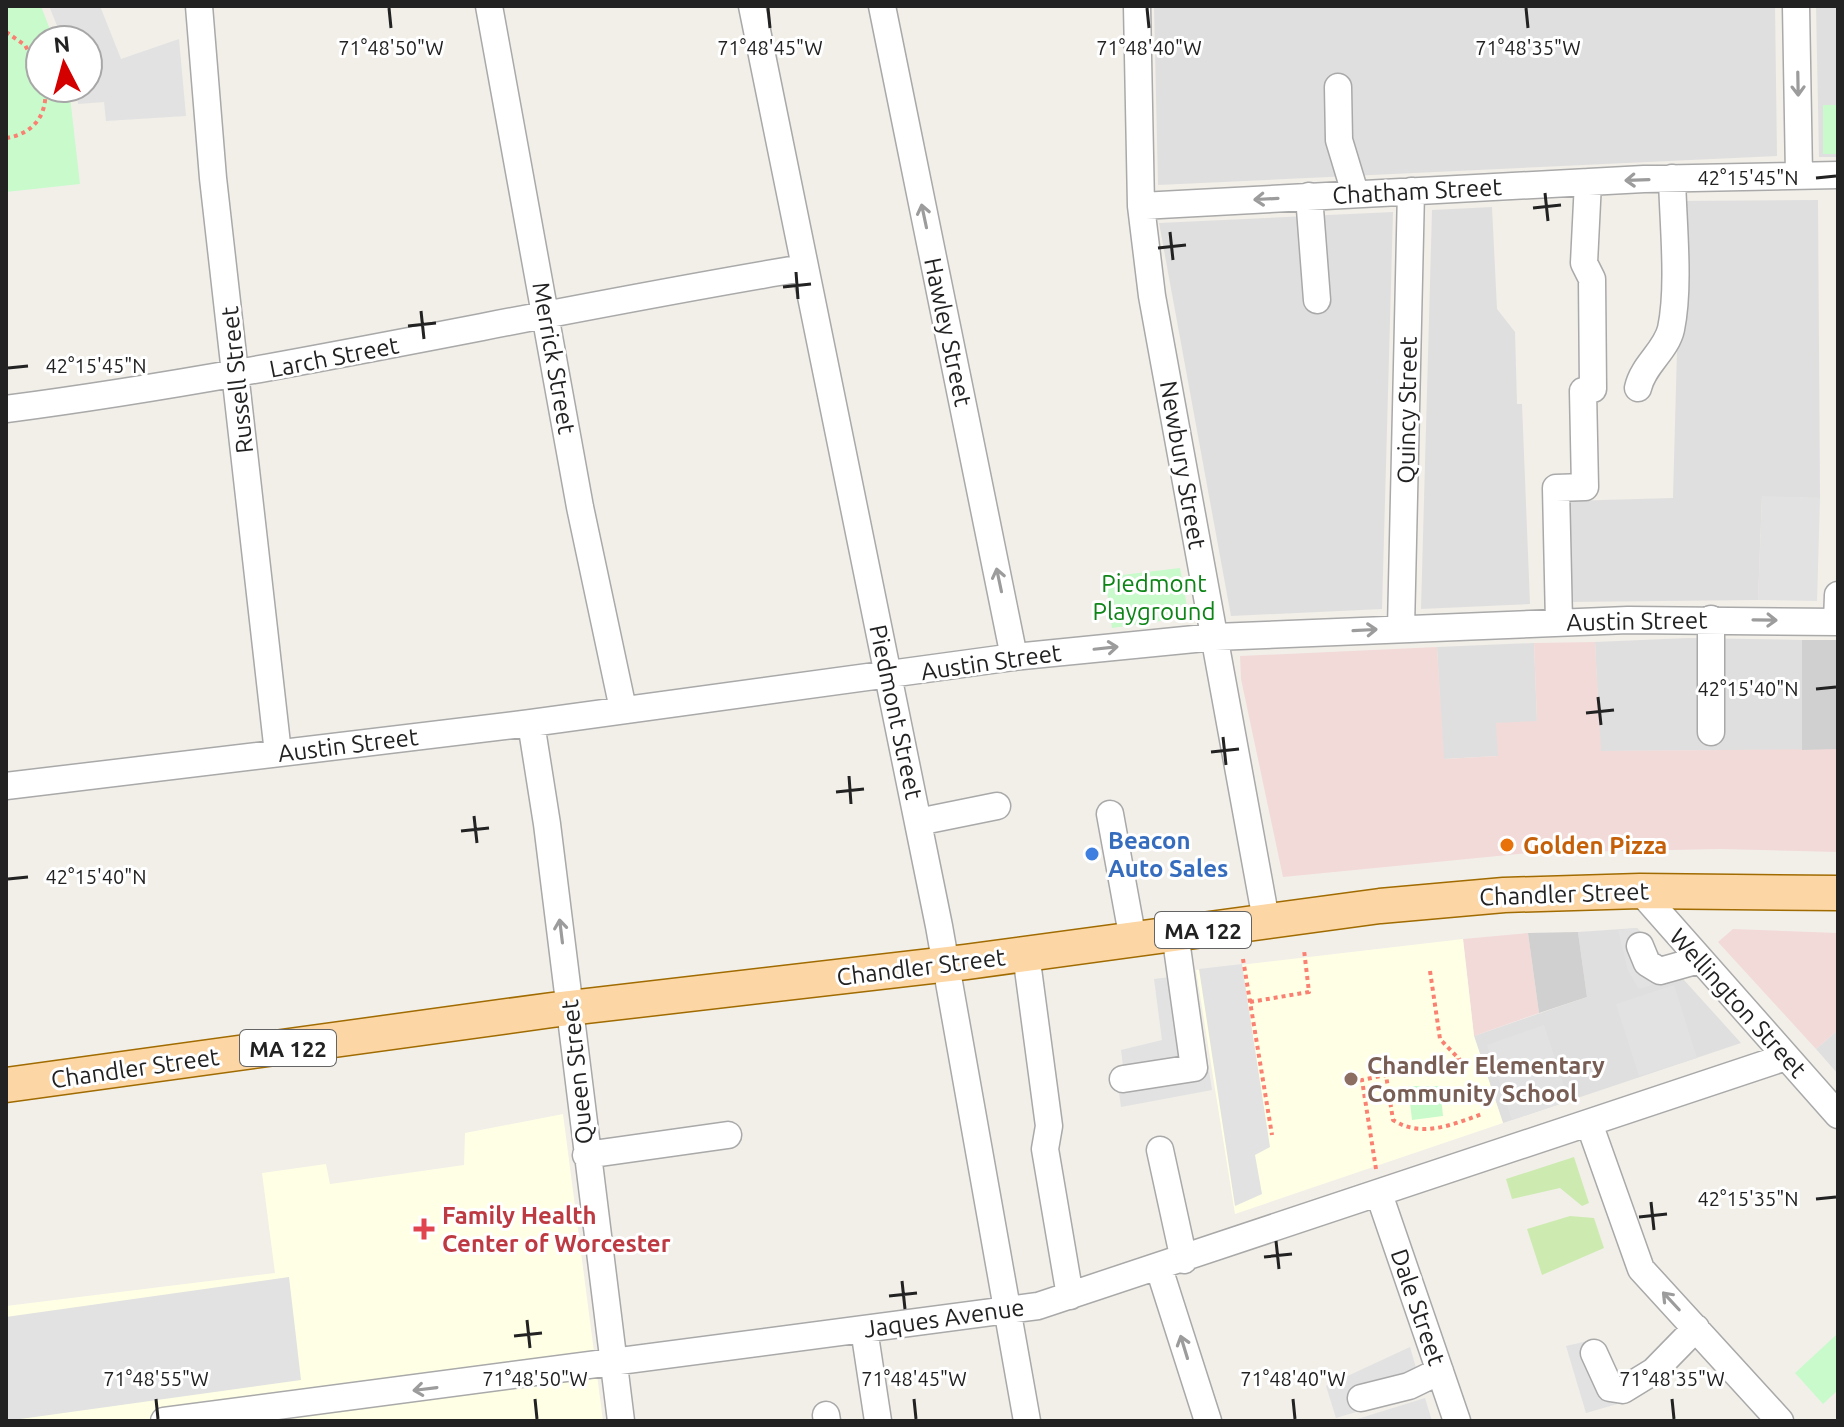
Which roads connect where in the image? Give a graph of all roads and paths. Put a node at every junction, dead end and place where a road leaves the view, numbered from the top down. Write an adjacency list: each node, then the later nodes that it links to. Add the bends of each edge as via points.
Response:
1 (199, 6): 23 (street, Russell Street, via 213,178)
2 (489, 6): 22 (street, Merrick Street)
3 (752, 6): 20 (street, Piedmont Street)
4 (882, 6): 32 (street, Hawley Street, one-way to 4)
5 (1137, 6): 19 (street, Newbury Street)
6 (1796, 6): 12 (street, one-way to 12)
7 (6, 32): 8 (path)
8 (24, 44)
9 (1338, 87): 17 (street, via 1339,140)
10 (46, 104): 11 (path, via 28,133)
11 (6, 138)
12 (1799, 175): 13 (street, Chatham Street); 14 (street, Chatham Street)
13 (1838, 175)
14 (1672, 178): 15 (street, Chatham Street, one-way to 15); 24 (street, via 1671,331 1641,373)
15 (1588, 182): 16 (street, Chatham Street); 28 (street, via 1584,263 1592,279 1593,389 1583,391 1585,487 1556,488)
16 (1411, 191): 17 (street, Chatham Street); 30 (street, Quincy Street)
17 (1355, 193): 18 (street, Chatham Street)
18 (1309, 196): 19 (street, Chatham Street, one-way to 19); 21 (street)
19 (1141, 206): 31 (street, Newbury Street, via 1152,296)
20 (803, 268): 22 (street, Larch Street); 33 (street, Piedmont Street)
21 (1317, 300)
22 (547, 314): 23 (street, Larch Street); 34 (street, Merrick Street, via 580,507)
23 (238, 376): 25 (street, Larch Street); 37 (street, Russell Street)
24 (1638, 388)
25 (6, 409)
26 (1838, 595): 29 (street)
27 (1711, 619): 28 (street, Austin Street); 29 (street, Austin Street, one-way to 29); 36 (street)
28 (1559, 622): 30 (street, Austin Street)
29 (1838, 622)
30 (1401, 628): 31 (street, Austin Street, one-way to 30)
31 (1215, 637): 32 (street, Austin Street, one-way to 31); 44 (street, Newbury Street)
32 (1014, 657): 33 (street, Austin Street)
33 (890, 676): 34 (street, Austin Street); 41 (street, Piedmont Street)
34 (623, 709): 35 (street, Austin Street)
35 (531, 723): 37 (street, Austin Street); 55 (street, Queen Street, one-way to 35)
36 (1711, 732)
37 (278, 753): 38 (street, Austin Street)
38 (6, 786)
39 (997, 806): 41 (street)
40 (1110, 814): 46 (street)
41 (918, 822): 52 (street, Piedmont Street)
42 (1640, 891): 43 (main road, Chandler Street / MA 122); 44 (main road, Chandler Street / MA 122, via 1504,895); 51 (street, Wellington Street)
43 (1838, 893)
44 (1266, 920): 45 (main road, Chandler Street / MA 122)
45 (1175, 933): 46 (main road, Chandler Street / MA 122); 58 (street, via 1194,1068)
46 (1133, 940): 49 (main road, Chandler Street / MA 122)
47 (1640, 946): 51 (street, via 1647,963 1660,971)
48 (1304, 950): 54 (path, via 1309,992)
49 (1026, 954): 52 (main road, Chandler Street / MA 122); 69 (street, via 1049,1126 1045,1149)
50 (1243, 959): 54 (path)
51 (1699, 960): 56 (street, Wellington Street)
52 (946, 964): 55 (main road, Chandler Street / MA 122); 70 (street, Piedmont Street)
53 (1430, 971): 57 (path, via 1440,1039 1460,1060)
54 (1250, 1002): 64 (path)
55 (570, 1008): 59 (main road, Chandler Street / MA 122); 66 (street, Queen Street)
56 (1786, 1057): 61 (street, Wellington Street); 62 (street, Jaques Avenue)
57 (1386, 1075): 60 (path, via 1393,1120 1409,1130 1452,1125); 67 (path, via 1362,1080)
58 (1123, 1079)
59 (6, 1085)
60 (1482, 1114)
61 (1838, 1115)
62 (1589, 1123): 67 (street, Jaques Avenue); 71 (street, one-way to 62, via 1641,1269)
63 (728, 1135): 66 (street)
64 (1272, 1135)
65 (1160, 1150): 68 (street)
66 (586, 1155): 74 (street, Queen Street)
67 (1378, 1182): 68 (street, Jaques Avenue); 75 (street, Dale Street)
68 (1172, 1264): 69 (street, Jaques Avenue); 82 (street, one-way to 68)
69 (1070, 1296): 70 (street, Jaques Avenue)
70 (1006, 1312): 72 (street, Jaques Avenue); 81 (street, Piedmont Street)
71 (1696, 1328): 73 (street, via 1654,1371 1623,1390 1610,1388); 83 (street)
72 (864, 1329): 74 (street, Jaques Avenue); 80 (street)
73 (1594, 1353)
74 (613, 1363): 78 (street, Jaques Avenue, one-way to 78); 79 (street, Queen Street)
75 (1440, 1371): 76 (street, via 1409,1386); 77 (street, Dale Street)
76 (1361, 1398)
77 (1453, 1420)
78 (164, 1421)
79 (621, 1421)
80 (878, 1421)
81 (1027, 1421)
82 (1208, 1421)
83 (1780, 1421)

